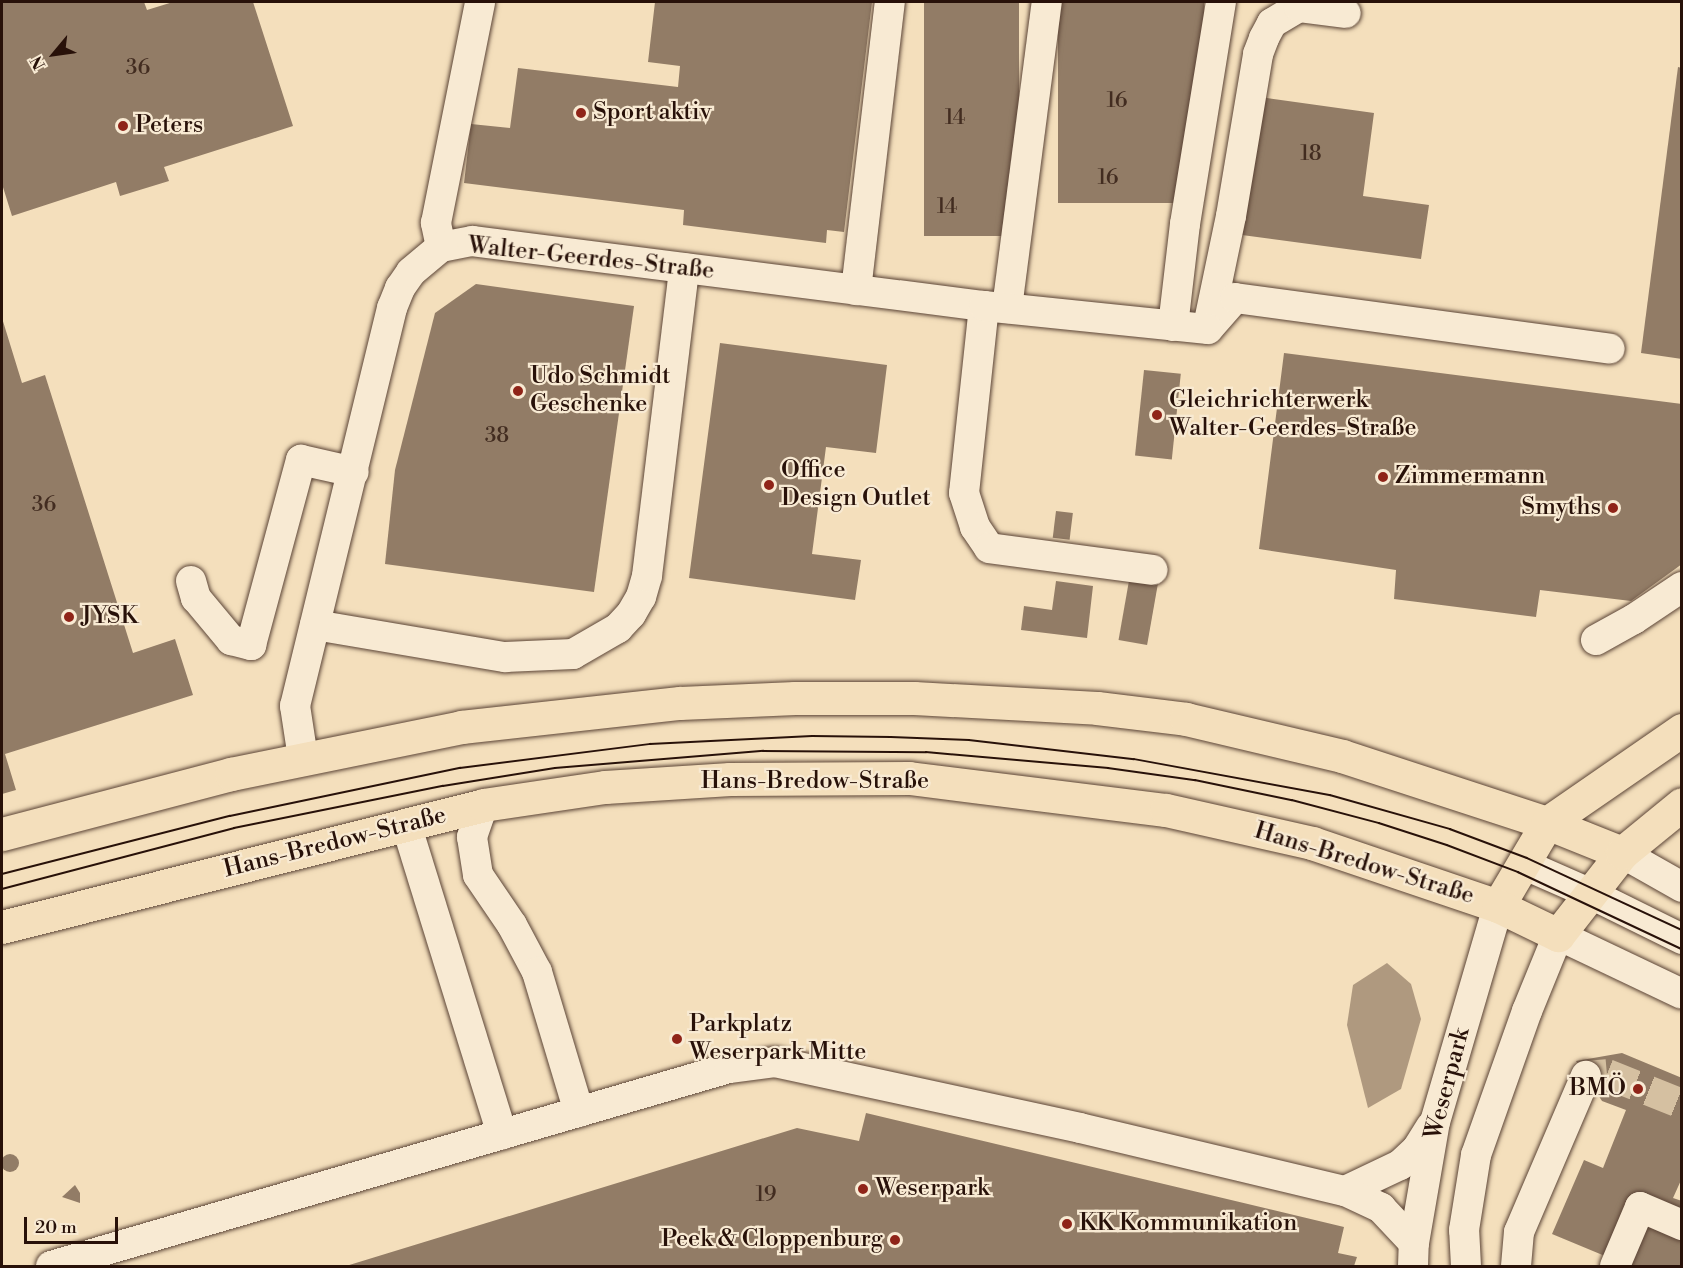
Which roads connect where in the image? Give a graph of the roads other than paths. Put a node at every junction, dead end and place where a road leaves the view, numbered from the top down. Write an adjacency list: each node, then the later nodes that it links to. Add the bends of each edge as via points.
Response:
1 (480, 2): 6 (street, via 436,223)
2 (890, 2): 8 (street)
3 (1047, 2): 9 (street)
4 (1221, 2): 10 (street, via 1185,224)
5 (1346, 13): 11 (street, via 1299,7 1272,23 1264,38)
6 (441, 247): 7 (street, Walter-Geerdes-Straße, via 472,241); 13 (street, Walter-Geerdes-Straße, via 411,272 392,308)
7 (684, 268): 8 (street, Walter-Geerdes-Straße); 17 (street, via 647,576 641,597 618,628 573,654 505,657)
8 (856, 290): 9 (street, Walter-Geerdes-Straße)
9 (996, 307): 10 (street, Walter-Geerdes-Straße); 14 (street, via 964,493 975,527 989,548)
10 (1173, 326): 11 (street, Walter-Geerdes-Straße)
11 (1208, 329): 12 (street, via 1235,298)
12 (1610, 349)
13 (354, 472): 15 (street, via 301,460 251,645 231,640 196,598); 17 (street, Walter-Geerdes-Straße)
14 (1153, 570)
15 (191, 581)
16 (1682, 587): 18 (street)
17 (315, 625): 20 (street, Walter-Geerdes-Straße, via 295,706)
18 (1596, 640)
19 (1682, 730): 23 (main road)
20 (303, 758): 23 (main road, via 461,728 680,703 914,698 1097,708 1186,719 1342,756); 25 (main road)
21 (1682, 804): 26 (main road)
22 (483, 805): 24 (main road, Hans-Bredow-Straße); 30 (main road, Hans-Bredow-Straße, via 605,787 730,779 909,778 1166,810 1312,843); 36 (street, via 472,837 478,875 512,925 537,972)
23 (1547, 823): 26 (main road); 27 (main road)
24 (406, 824): 31 (main road, Hans-Bredow-Straße); 38 (street)
25 (2, 834)
26 (1622, 853): 28 (street); 29 (main road)
27 (1523, 864): 29 (street); 30 (main road)
28 (1682, 887)
29 (1589, 893): 32 (main road); 33 (street)
30 (1498, 906): 32 (main road, Hans-Bredow-Straße); 37 (street, Weserpark)
31 (2, 927)
32 (1558, 935): 34 (street, Hans-Bredow-Straße); 43 (street, Weserpark, via 1476,1155 1464,1230)
33 (1682, 939)
34 (1682, 994)
35 (1586, 1076): 44 (street, via 1519,1232)
36 (579, 1112): 38 (street); 39 (street, via 729,1068 775,1062)
37 (1435, 1122): 39 (street, via 1417,1149 1400,1165); 41 (street, Weserpark)
38 (502, 1134): 42 (street)
39 (1345, 1191): 41 (street, via 1381,1208)
40 (1682, 1225): 45 (street, via 1640,1207)
41 (1414, 1255)
42 (51, 1266)
43 (1466, 1266)
44 (1516, 1266)
45 (1616, 1266)

